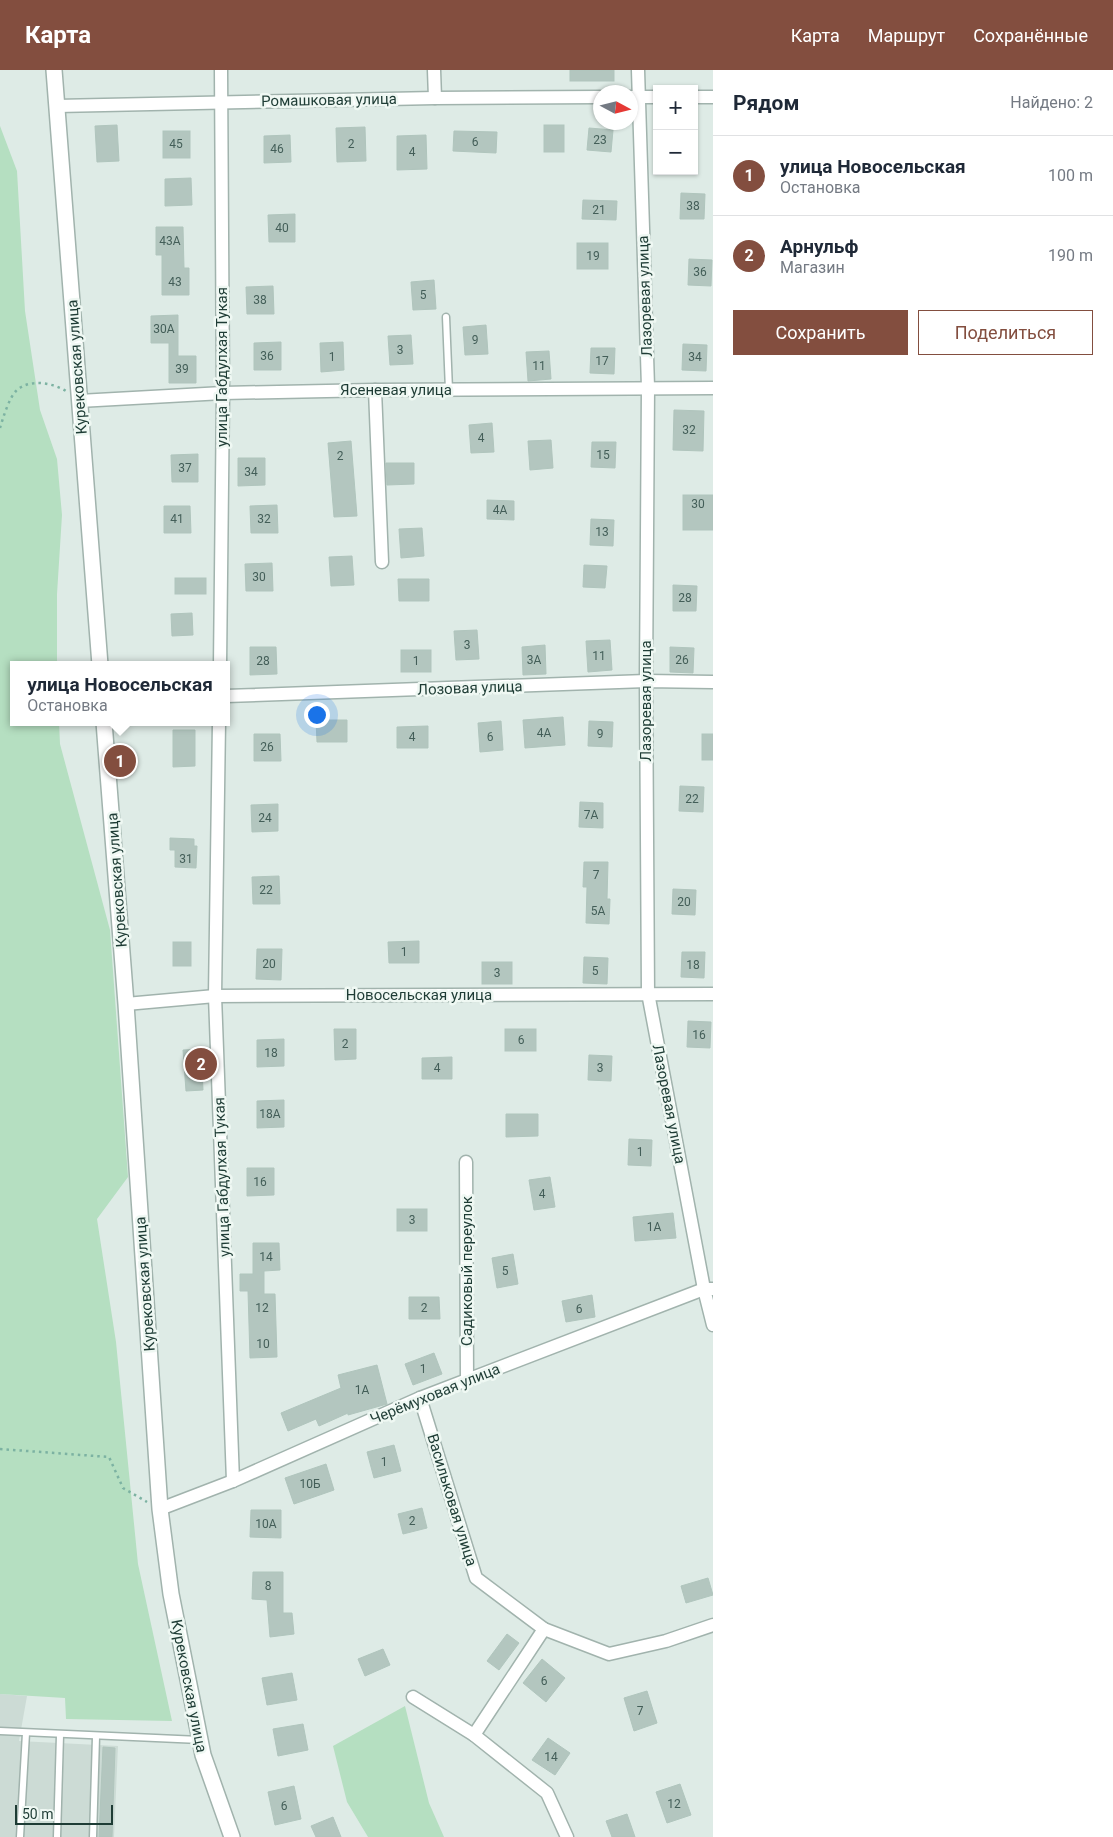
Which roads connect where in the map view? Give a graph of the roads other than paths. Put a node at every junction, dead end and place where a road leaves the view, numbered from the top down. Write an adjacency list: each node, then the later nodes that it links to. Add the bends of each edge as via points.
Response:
1 (54, 70): 13 (street, Курековская улица)
2 (221, 70): 12 (street, улица Габдулхая Тукая)
3 (434, 70): 11 (street)
4 (638, 70): 5 (street, Лазоревая улица)
5 (636, 85)
6 (593, 97): 11 (street, Ромашковая улица)
7 (638, 97): 8 (street)
8 (653, 97)
9 (698, 97): 10 (street)
10 (713, 97)
11 (435, 98): 12 (street, Ромашковая улица)
12 (221, 103): 13 (street, Ромашковая улица); 20 (street, улица Габдулхая Тукая)
13 (57, 106): 21 (street, Курековская улица)
14 (636, 130): 16 (street, Лазоревая улица)
15 (446, 317): 19 (lane)
16 (648, 387): 17 (street, Ясеневая улица); 19 (street, Ясеневая улица); 25 (street, Лазоревая улица)
17 (713, 388)
18 (375, 390): 19 (street, Ясеневая улица); 20 (street, Ясеневая улица); 22 (street)
19 (449, 390)
20 (223, 394): 21 (street, Ясеневая улица); 24 (street, улица Габдулхая Тукая)
21 (79, 401): 23 (street, Курековская улица)
22 (382, 562)
23 (100, 661)
24 (220, 661)
25 (646, 681): 26 (street, Лозовая улица); 27 (street, Лозовая улица); 30 (street, Лазоревая улица)
26 (713, 682)
27 (230, 696)
28 (104, 726): 33 (street, Курековская улица)
29 (219, 726): 32 (street, улица Габдулхая Тукая)
30 (648, 993): 31 (street, Новосельская улица); 32 (street, Новосельская улица); 35 (street, Лазоревая улица)
31 (713, 994)
32 (215, 996): 33 (street, Новосельская улица); 39 (street, улица Габдулхая Тукая)
33 (126, 1004): 40 (street, Курековская улица)
34 (466, 1162): 37 (street, Садиковый переулок)
35 (708, 1289): 36 (street, Лазоревая улица); 37 (street, Черёмуховая улица)
36 (713, 1325)
37 (467, 1380): 38 (street, Черёмуховая улица)
38 (420, 1398): 39 (street, Черёмуховая улица); 42 (street, Васильковая улица, via 476,1578)
39 (233, 1481): 40 (street, Черёмуховая улица)
40 (160, 1509): 49 (street, Курековская улица, via 171,1594)
41 (713, 1625): 42 (street, Васильковая улица, via 666,1641 609,1654)
42 (544, 1630): 47 (street)
43 (413, 1697): 47 (street)
44 (0, 1732): 45 (lane)
45 (26, 1733): 46 (lane); 50 (lane)
46 (60, 1735): 48 (lane); 51 (lane)
47 (474, 1735): 54 (street, via 547,1793)
48 (96, 1736): 49 (lane); 52 (lane)
49 (200, 1740): 53 (street, Курековская улица)
50 (20, 1837)
51 (57, 1837)
52 (93, 1837)
53 (232, 1837)
54 (567, 1837)

